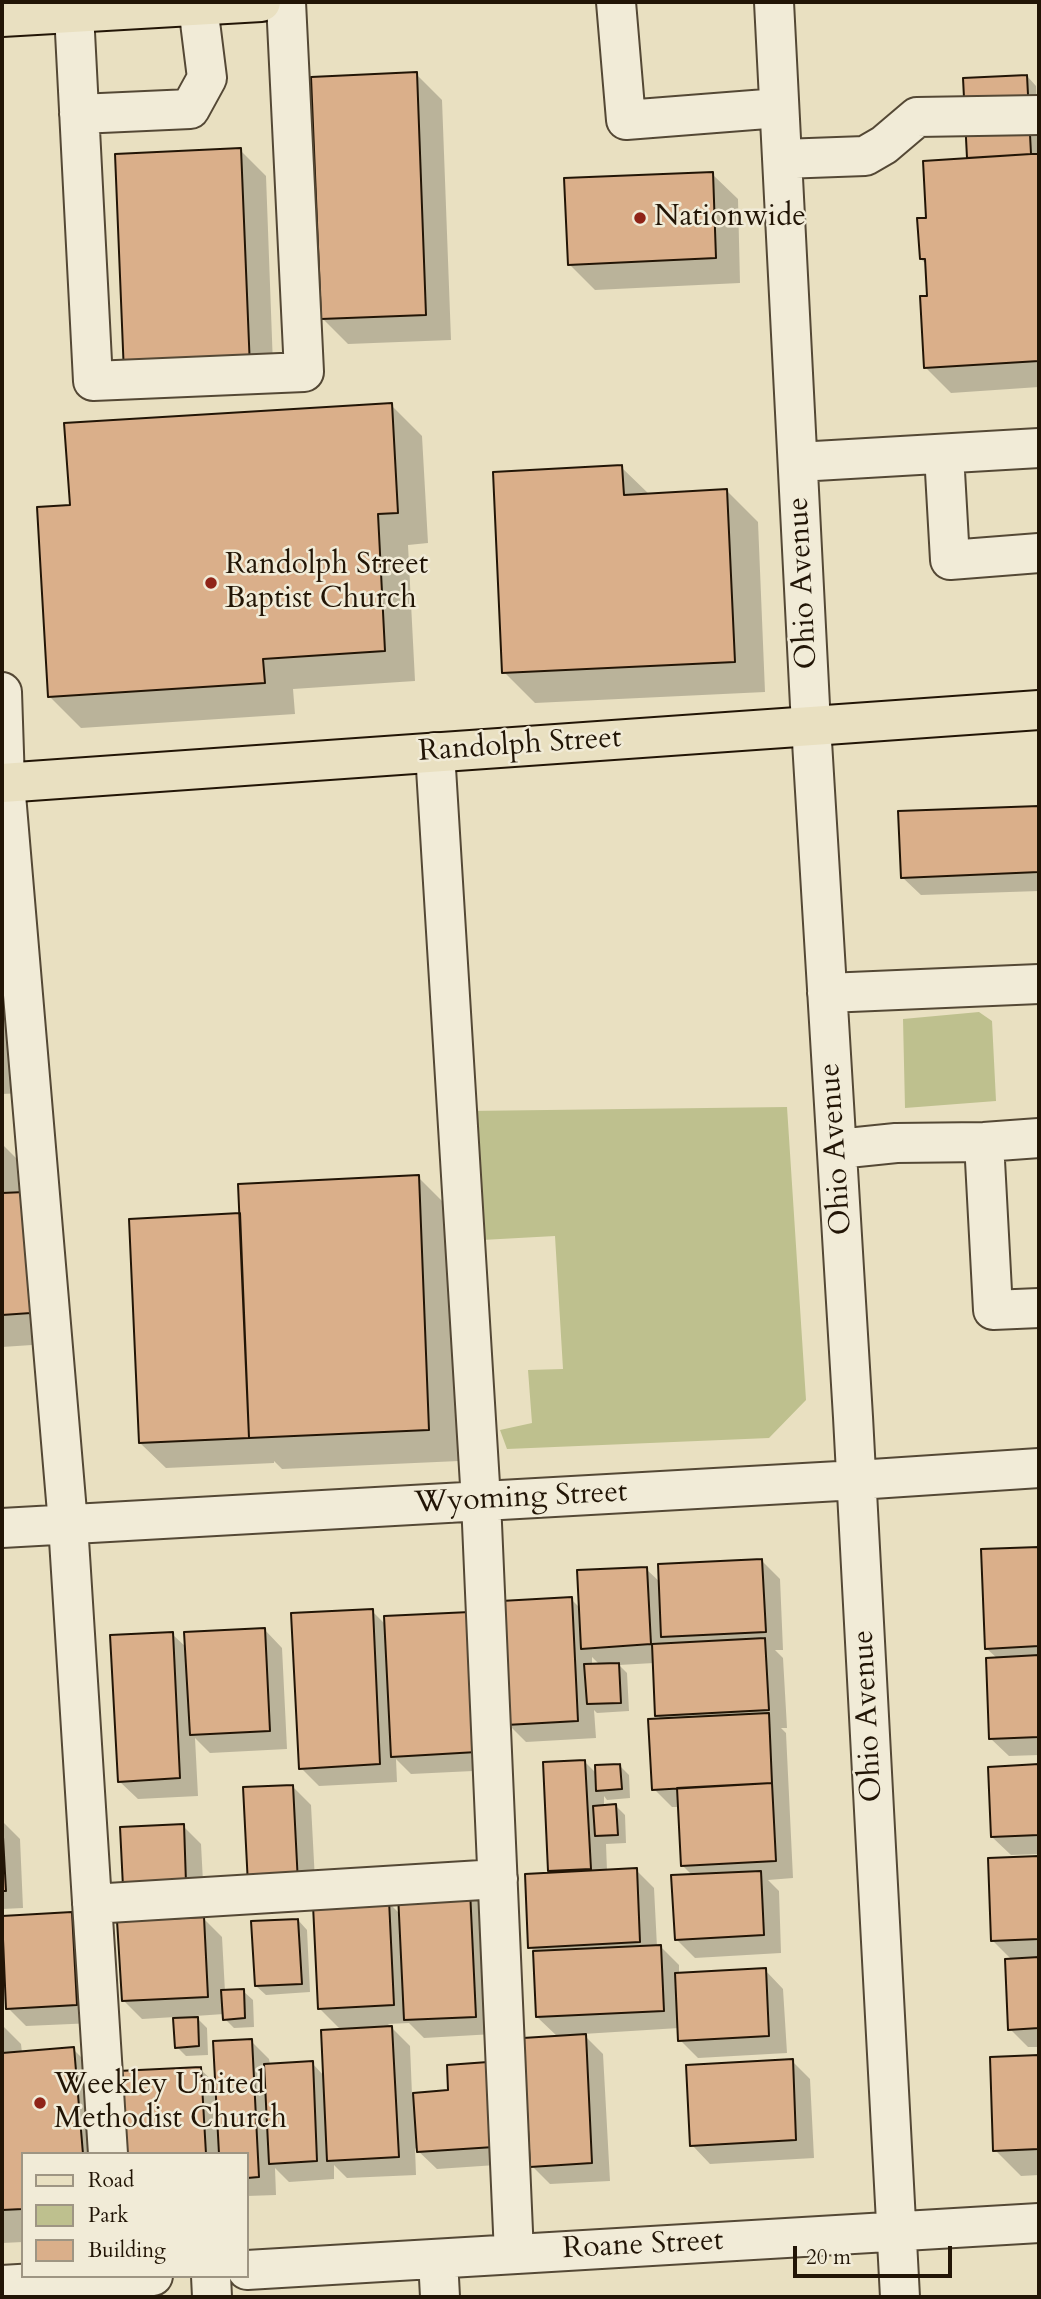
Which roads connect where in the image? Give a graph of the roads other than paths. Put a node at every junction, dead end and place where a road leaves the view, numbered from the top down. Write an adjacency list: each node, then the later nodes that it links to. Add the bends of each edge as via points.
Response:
1 (261, 2): 5 (main road)
2 (286, 2): 9 (street, via 304,372 93,381)
3 (616, 2): 8 (street, via 625,120)
4 (774, 2): 8 (street, Ohio Avenue)
5 (198, 6): 7 (main road); 9 (street, via 207,78 190,109)
6 (11, 11): 7 (main road)
7 (74, 13): 9 (street)
8 (779, 108): 11 (street, Ohio Avenue)
9 (79, 114)
10 (1039, 115): 11 (street, via 916,117 865,156)
11 (782, 159): 14 (street, Ohio Avenue)
12 (1039, 448): 13 (street)
13 (944, 454): 14 (street); 15 (street, via 950,560)
14 (798, 462): 18 (street, Ohio Avenue)
15 (1039, 553)
16 (2, 692): 20 (street)
17 (1039, 710): 18 (main road, Randolph Street)
18 (811, 725): 19 (main road, Randolph Street); 22 (street, Ohio Avenue)
19 (436, 752): 20 (main road, Randolph Street); 29 (street)
20 (4, 783): 30 (street)
21 (1039, 984): 22 (street)
22 (827, 993): 25 (street, Ohio Avenue)
23 (1039, 1138): 24 (street)
24 (984, 1142): 25 (street); 26 (street, via 993,1310)
25 (838, 1149): 28 (street, Ohio Avenue)
26 (1039, 1308)
27 (1039, 1468): 28 (street, Wyoming Street)
28 (857, 1480): 29 (street, Wyoming Street); 36 (street, Ohio Avenue)
29 (481, 1501): 30 (street, Wyoming Street); 32 (street)
30 (68, 1524): 31 (street, Wyoming Street); 33 (street)
31 (2, 1528)
32 (498, 1879): 33 (street); 37 (street)
33 (92, 1904): 34 (street)
34 (108, 2152)
35 (1039, 2223): 36 (street, Roane Street)
36 (897, 2230): 37 (street, Roane Street); 46 (street, Ohio Avenue)
37 (514, 2254): 38 (street, Roane Street)
38 (438, 2259): 42 (street, Roane Street); 45 (street)
39 (248, 2270): 42 (street, Roane Street)
40 (112, 2278): 43 (street)
41 (211, 2278): 44 (street)
42 (321, 2281)
43 (2, 2285)
44 (212, 2297)
45 (440, 2297)
46 (900, 2297)

